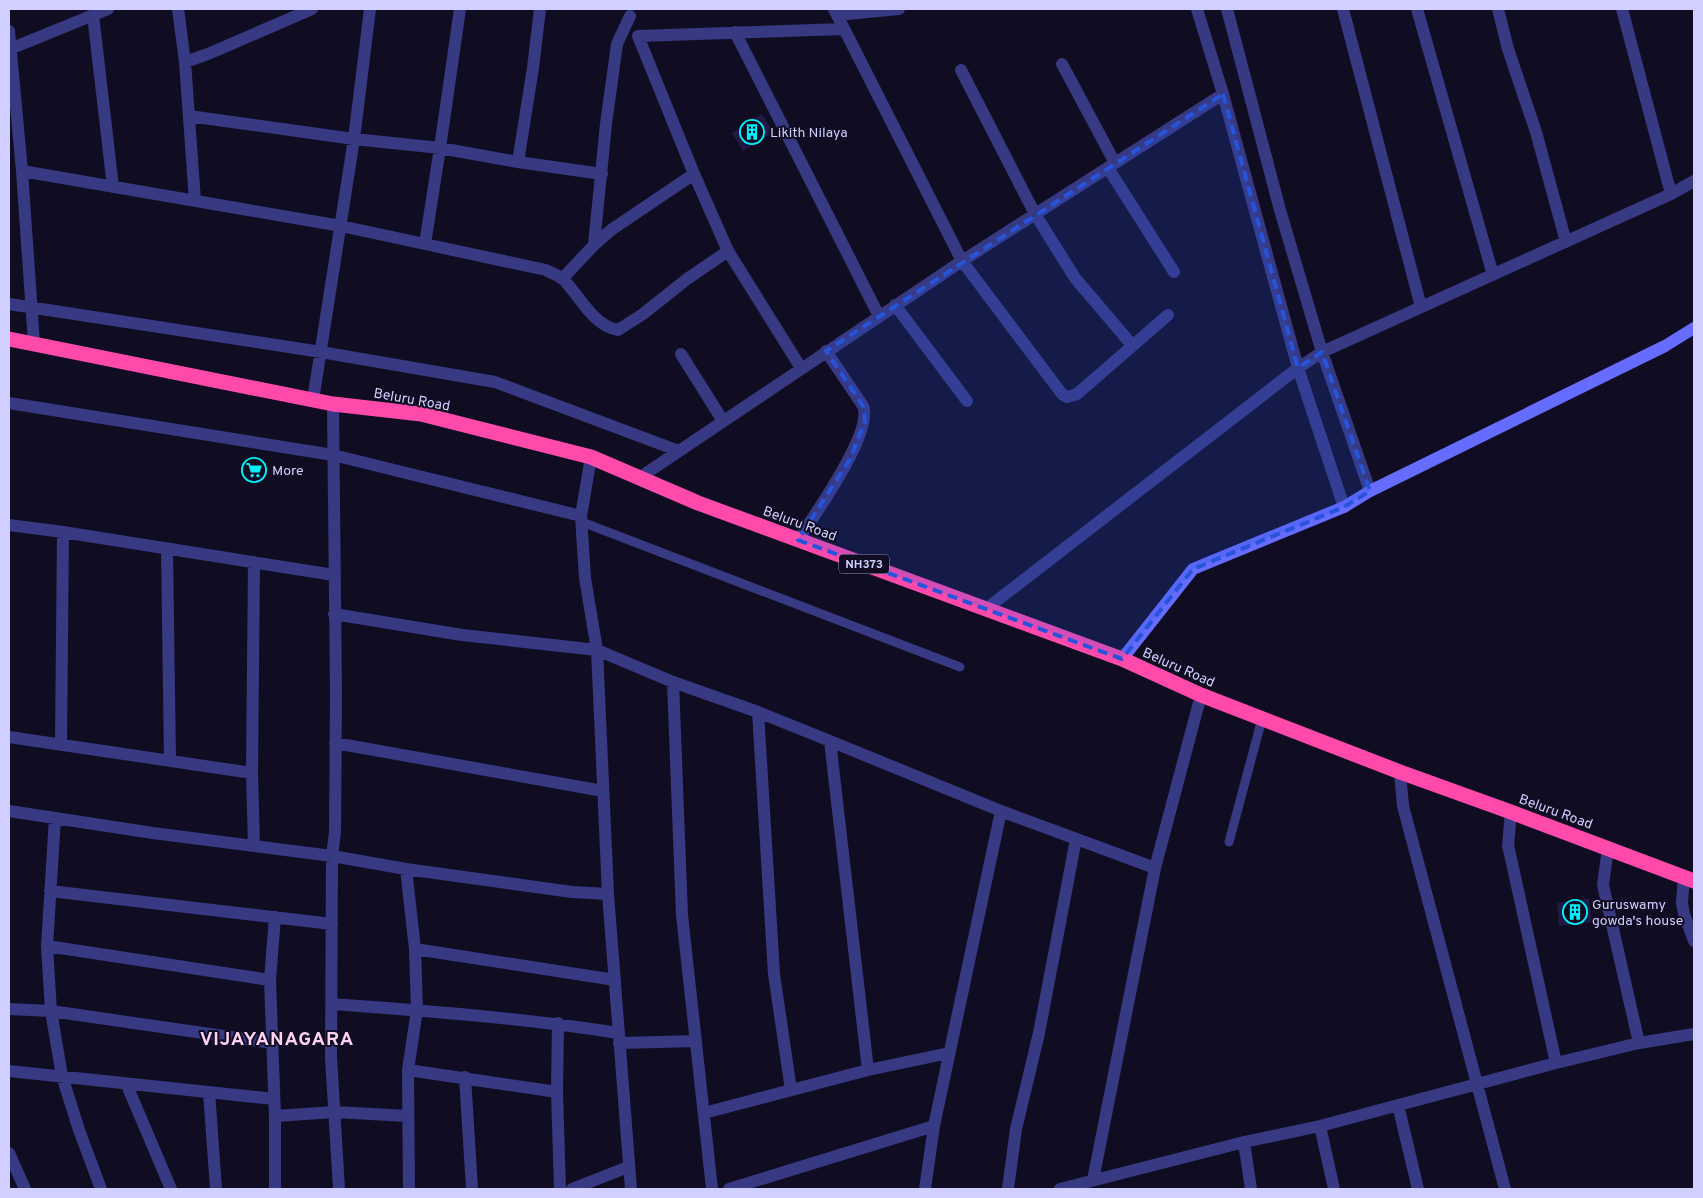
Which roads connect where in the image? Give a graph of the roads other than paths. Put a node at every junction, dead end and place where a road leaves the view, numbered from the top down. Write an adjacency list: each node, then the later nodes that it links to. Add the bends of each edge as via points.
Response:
1 (108, 9): 16 (street)
2 (178, 9): 22 (street)
3 (312, 9): 22 (street)
4 (370, 9): 27 (street)
5 (460, 9): 28 (street)
6 (540, 9): 29 (street)
7 (899, 9): 15 (street)
8 (1197, 9): 25 (street)
9 (1226, 9): 60 (street)
10 (1343, 9): 50 (street)
11 (1417, 9): 46 (street)
12 (1498, 9): 40 (street)
13 (1622, 9): 36 (street)
14 (628, 12): 20 (street); 32 (street, via 617,44)
15 (836, 12): 17 (street)
16 (93, 15): 21 (street); 35 (street)
17 (844, 29): 19 (street); 44 (street)
18 (9, 31): 21 (street)
19 (735, 32): 20 (street); 53 (street)
20 (638, 36): 33 (street)
21 (10, 49): 30 (street)
22 (185, 62): 26 (street)
23 (1062, 64): 31 (street)
24 (961, 70): 38 (street)
25 (1223, 94): 31 (street); 63 (street)
26 (189, 116): 27 (street); 37 (street)
27 (354, 139): 28 (street); 39 (street)
28 (440, 148): 29 (street); 41 (street)
29 (518, 162): 32 (street)
30 (17, 164): 35 (street); 51 (street)
31 (1111, 165): 38 (street); 45 (street)
32 (602, 174): 42 (street)
33 (694, 174): 42 (street); 43 (street)
34 (1694, 181): 36 (street)
35 (113, 187): 37 (street)
36 (1671, 194): 40 (street)
37 (195, 201): 39 (street)
38 (1035, 214): 44 (street); 57 (street, via 1075,278)
39 (341, 226): 41 (street); 59 (street)
40 (1566, 242): 46 (street)
41 (424, 244): 47 (street, via 546,270)
42 (594, 245): 47 (street)
43 (728, 251): 47 (street, via 618,330 591,314); 62 (street)
44 (962, 261): 49 (street); 57 (street, via 1067,397 1077,394)
45 (1174, 272)
46 (1493, 274): 50 (street)
47 (562, 279)
48 (9, 304): 51 (street)
49 (896, 305): 53 (street); 65 (street)
50 (1421, 307): 60 (street)
51 (32, 308): 56 (street); 59 (street)
52 (1168, 315): 57 (street)
53 (880, 316): 58 (street)
54 (1694, 328): 73 (street, via 1665,346)
55 (9, 339): 56 (highway, Beluru Road / NH373)
56 (34, 343): 64 (highway, Beluru Road / NH373)
57 (1132, 345)
58 (826, 351): 62 (street); 78 (street, via 863,406 864,421 850,459)
59 (320, 352): 64 (street); 69 (street, via 495,382)
60 (1322, 352): 63 (street); 73 (street)
61 (681, 354): 68 (street)
62 (801, 368): 68 (street)
63 (1298, 368): 74 (street); 82 (street)
64 (313, 400): 67 (highway, Beluru Road / NH373)
65 (967, 401)
66 (9, 403): 70 (street)
67 (333, 404): 70 (street); 71 (highway, Beluru Road / NH373, via 421,414)
68 (723, 421): 69 (street)
69 (679, 451): 72 (street)
70 (333, 455): 75 (street); 81 (street)
71 (591, 457): 72 (highway, Beluru Road / NH373); 75 (street)
72 (639, 478): 78 (highway, Beluru Road / NH373)
73 (1370, 491): 74 (street)
74 (1344, 507): 85 (street, via 1194,570)
75 (582, 519): 84 (street, via 584,578); 86 (lane)
76 (9, 525): 77 (street)
77 (63, 532): 79 (street); 94 (street)
78 (798, 540): 82 (highway, Beluru Road / NH373)
79 (167, 549): 80 (street); 95 (street)
80 (254, 562): 81 (street); 97 (street)
81 (334, 575): 83 (street)
82 (986, 609): 85 (highway, Beluru Road / NH373)
83 (334, 614): 84 (street, via 462,635); 93 (street)
84 (597, 650): 87 (street); 98 (street)
85 (1122, 659): 88 (highway, Beluru Road / NH373)
86 (960, 667)
87 (673, 682): 89 (street); 127 (street, via 682,915)
88 (1201, 695): 90 (highway, Beluru Road / NH373); 108 (street)
89 (758, 712): 92 (street); 139 (street, via 774,974)
90 (1262, 719): 96 (highway, Beluru Road / NH373); 104 (lane)
91 (9, 737): 94 (street)
92 (830, 741): 100 (street); 133 (street)
93 (335, 743): 98 (street); 107 (street)
94 (61, 744): 95 (street)
95 (170, 761): 97 (street)
96 (1400, 772): 101 (highway, Beluru Road / NH373); 138 (street, via 1403,806)
97 (252, 773): 105 (street)
98 (604, 791): 112 (street)
99 (9, 811): 102 (street)
100 (1001, 812): 103 (street); 130 (street)
101 (1511, 812): 106 (highway, Beluru Road / NH373); 131 (street, via 1508,846)
102 (55, 818): 105 (street); 111 (street)
103 (1076, 839): 108 (street); 168 (street, via 1039,1033 1016,1129)
104 (1229, 842)
105 (254, 846): 107 (street)
106 (1608, 848): 110 (highway, Beluru Road / NH373); 129 (street, via 1603,885)
107 (332, 856): 109 (street); 114 (street)
108 (1155, 868): 153 (street)
109 (406, 870): 112 (street); 117 (street)
110 (1689, 879): 115 (street, via 1682,903)
111 (50, 891): 113 (street); 116 (street)
112 (608, 894): 119 (street)
113 (274, 918): 114 (street); 118 (street)
114 (332, 924): 120 (street)
115 (1694, 941)
116 (47, 946): 118 (street); 123 (street)
117 (415, 949): 119 (street); 122 (street)
118 (270, 980): 128 (street)
119 (615, 980): 126 (street)
120 (332, 1004): 122 (street); 144 (street)
121 (9, 1009): 123 (street)
122 (417, 1010): 124 (street); 132 (street)
123 (51, 1011): 128 (street); 135 (street)
124 (558, 1024): 126 (street); 141 (street)
125 (1694, 1034): 129 (street)
126 (619, 1038): 127 (street); 152 (street)
127 (696, 1041): 145 (street)
128 (272, 1042): 142 (street)
129 (1639, 1043): 131 (street)
130 (949, 1053): 133 (street); 148 (street)
131 (1556, 1063): 138 (street)
132 (408, 1070): 136 (street); 147 (street)
133 (868, 1070): 139 (street)
134 (9, 1071): 135 (street)
135 (62, 1076): 137 (street); 155 (street)
136 (465, 1077): 141 (street); 161 (street)
137 (126, 1083): 140 (street); 156 (street)
138 (1478, 1084): 143 (street); 173 (street)
139 (792, 1090): 145 (street)
140 (210, 1092): 142 (street); 157 (street)
141 (557, 1092): 162 (street)
142 (274, 1099): 146 (street)
143 (1398, 1105): 149 (street); 172 (street)
144 (335, 1112): 146 (street); 147 (street); 159 (street)
145 (704, 1113): 165 (street)
146 (275, 1116): 158 (street)
147 (407, 1116): 160 (street)
148 (934, 1126): 166 (street); 167 (street)
149 (1320, 1126): 150 (street); 171 (street)
150 (1244, 1142): 153 (street); 170 (street)
151 (9, 1153): 154 (street)
152 (628, 1166): 163 (street); 164 (street)
153 (1093, 1180): 169 (street)
154 (25, 1189)
155 (101, 1189)
156 (171, 1189)
157 (216, 1189)
158 (275, 1189)
159 (339, 1189)
160 (409, 1189)
161 (472, 1189)
162 (560, 1189)
163 (572, 1189)
164 (630, 1189)
165 (712, 1189)
166 (729, 1189)
167 (925, 1189)
168 (1008, 1189)
169 (1060, 1189)
170 (1251, 1189)
171 (1334, 1189)
172 (1418, 1189)
173 (1505, 1189)

